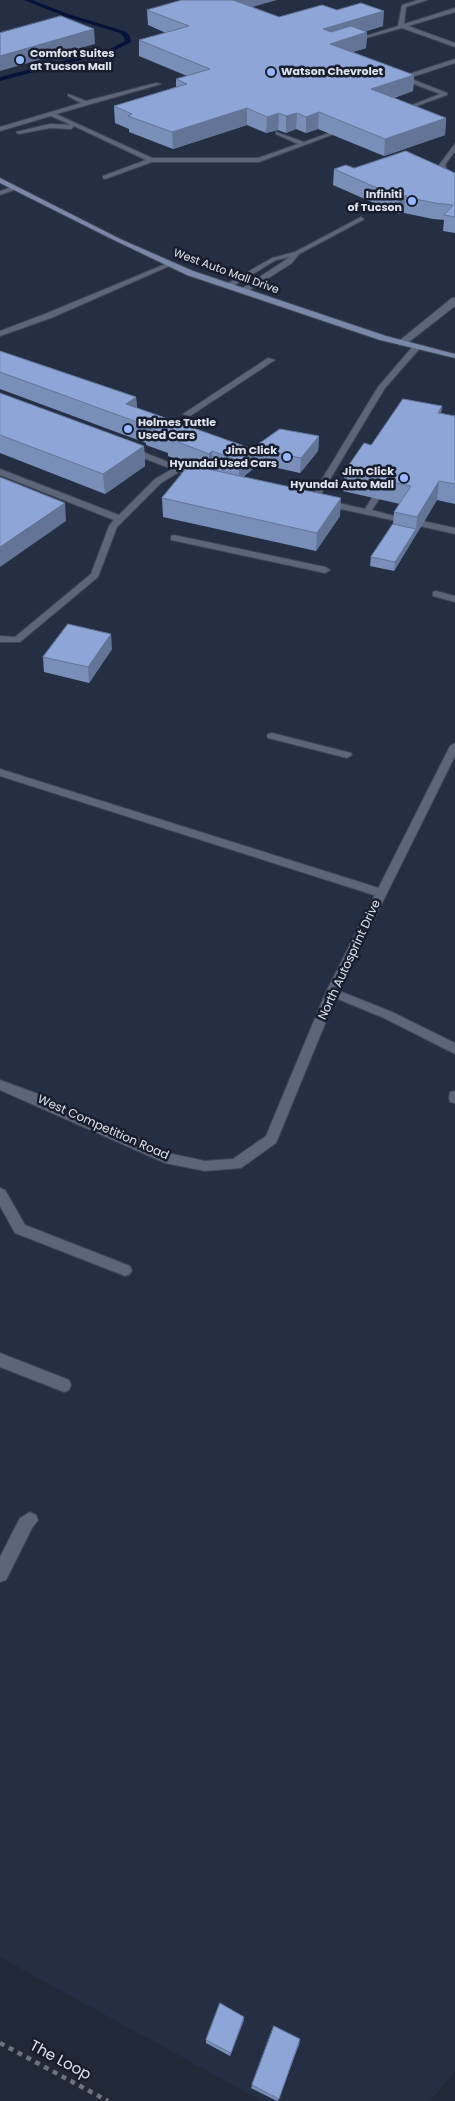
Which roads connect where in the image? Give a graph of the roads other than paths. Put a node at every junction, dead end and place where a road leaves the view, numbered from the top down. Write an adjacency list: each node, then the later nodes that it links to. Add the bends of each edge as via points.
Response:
1 (424, 0): 3 (street, via 404,6)
2 (455, 10): 3 (street)
3 (401, 26): 4 (street); 5 (street)
4 (368, 37)
5 (455, 45)
6 (455, 61): 8 (street)
7 (387, 72): 8 (street)
8 (403, 78): 15 (street, via 445,94)
9 (158, 84): 10 (street)
10 (129, 94): 12 (street); 13 (street, via 115,94)
11 (70, 95): 13 (street)
12 (142, 95)
13 (86, 103): 14 (street)
14 (50, 113): 16 (street); 18 (street)
15 (392, 114)
16 (60, 118): 17 (street); 17 (street, via 16,133 50,126)
17 (79, 128): 23 (street)
18 (0, 129)
19 (278, 133): 21 (street)
20 (331, 134): 21 (street)
21 (304, 144): 23 (street, via 259,160)
22 (455, 146): 25 (street, via 442,165)
23 (151, 160): 24 (street)
24 (105, 177)
25 (455, 178)
26 (0, 180): 27 (street, West Auto Mall Drive)
27 (15, 188): 28 (street); 31 (street, West Auto Mall Drive)
28 (0, 193)
29 (360, 219): 30 (street)
30 (297, 253): 32 (street, via 274,259); 33 (street, via 290,262)
31 (170, 264): 32 (street, West Auto Mall Drive); 35 (street)
32 (227, 286): 33 (street, West Auto Mall Drive)
33 (242, 291): 36 (street, West Auto Mall Drive)
34 (455, 300): 36 (street)
35 (0, 334)
36 (402, 343): 37 (street, West Auto Mall Drive)
37 (417, 347): 38 (street, West Auto Mall Drive); 46 (street, via 382,387 313,498)
38 (455, 356)
39 (271, 360): 40 (street)
40 (187, 414)
41 (116, 445): 42 (street)
42 (178, 468): 44 (street); 47 (street, via 158,481)
43 (0, 472): 47 (street)
44 (214, 480)
45 (376, 498): 46 (street)
46 (367, 512): 48 (street)
47 (120, 519): 55 (street, via 113,526 95,575 17,640)
48 (401, 519)
49 (423, 524): 50 (street)
50 (455, 531)
51 (174, 538): 52 (street)
52 (326, 570)
53 (436, 594): 54 (street)
54 (455, 598)
55 (0, 639)
56 (272, 736): 58 (street)
57 (455, 746): 60 (street, North Autosprint Drive)
58 (347, 755)
59 (0, 772): 60 (street)
60 (381, 893): 61 (street, North Autosprint Drive)
61 (332, 992): 62 (street, via 388,1015); 64 (street, North Autosprint Drive, via 271,1139)
62 (455, 1049)
63 (0, 1085): 64 (street, West Competition Road, via 170,1159 205,1166)
64 (236, 1164)
65 (0, 1194): 66 (street, via 20,1229)
66 (125, 1270)
67 (0, 1360): 68 (street)
68 (64, 1385)
69 (30, 1520): 70 (street)
70 (0, 1574)

